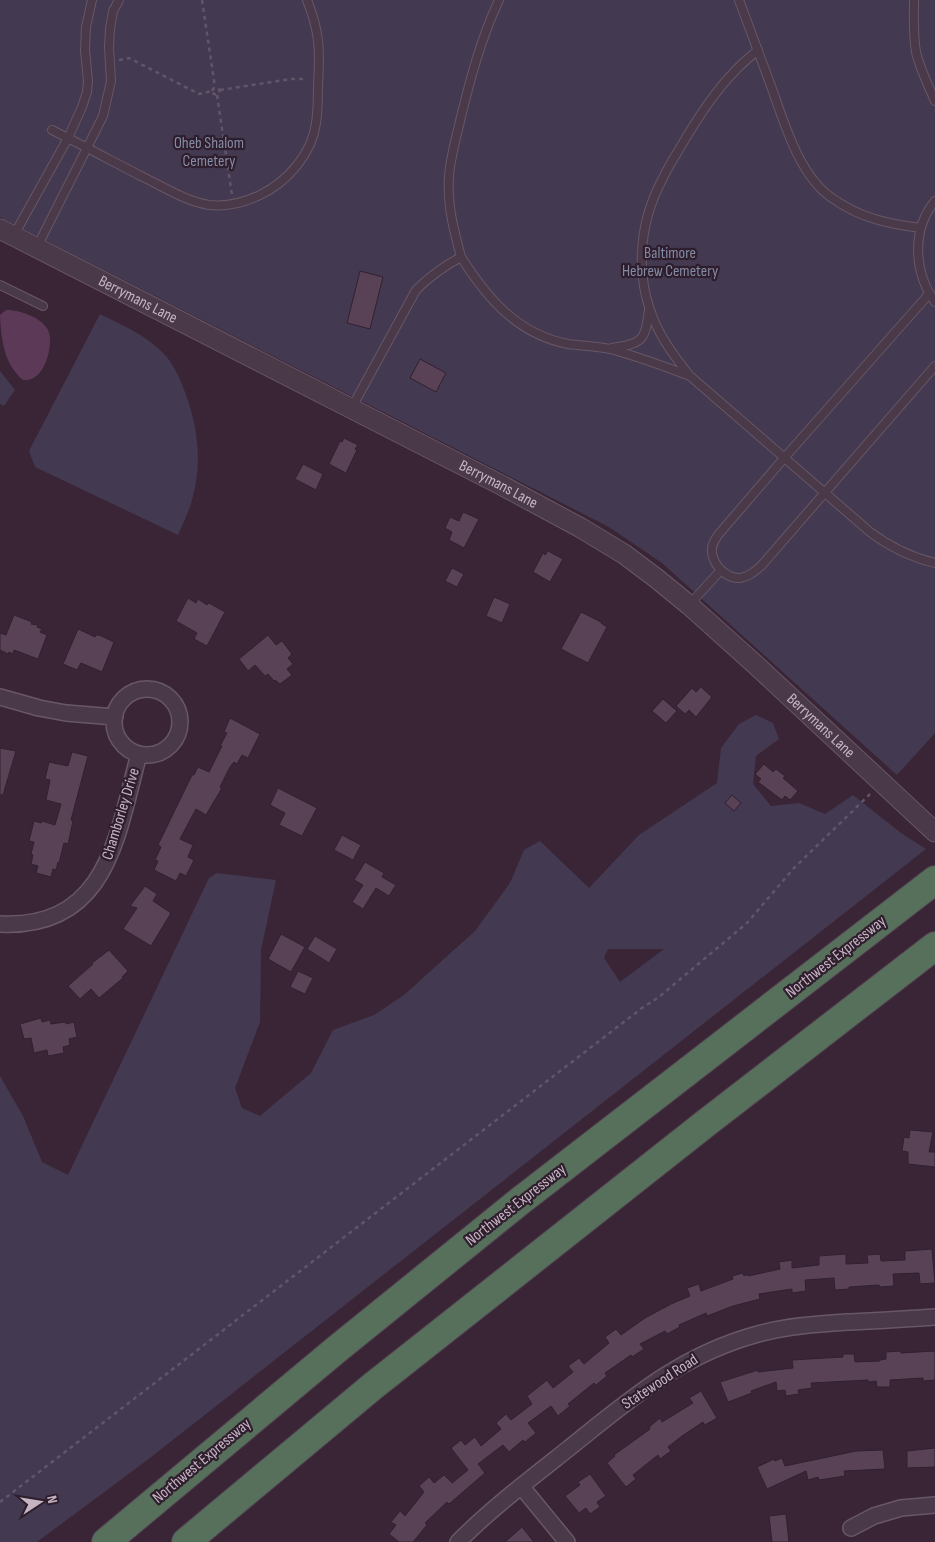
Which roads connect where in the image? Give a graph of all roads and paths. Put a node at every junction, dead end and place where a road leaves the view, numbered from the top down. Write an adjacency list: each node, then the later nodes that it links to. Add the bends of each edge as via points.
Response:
1 (92, 0): 17 (lane, via 86,27 88,81 82,107)
2 (118, 0): 9 (lane, via 110,29)
3 (202, 0): 11 (path)
4 (307, 0): 10 (lane, via 317,31)
5 (499, 0): 24 (lane, via 488,24 465,101 449,176 453,230)
6 (740, 0): 8 (lane)
7 (914, 0): 15 (lane, via 916,54)
8 (758, 50): 21 (lane, via 788,134 813,180 830,198 869,218); 29 (lane, via 734,71 711,101 662,178 642,242 641,266)
9 (110, 61): 13 (path, via 130,58 199,94); 18 (lane, via 111,81 104,116)
10 (319, 78): 12 (path); 20 (lane, via 313,137 294,169 281,182)
11 (215, 87): 12 (path); 13 (path)
12 (220, 90): 14 (path)
13 (212, 91): 14 (path)
14 (217, 95): 20 (path)
15 (935, 101)
16 (52, 130): 17 (lane)
17 (68, 138): 18 (lane); 22 (lane)
18 (87, 148): 20 (lane, via 194,202); 23 (lane)
19 (935, 201): 21 (lane)
20 (234, 204)
21 (921, 228): 26 (lane, via 918,261)
22 (7, 232): 23 (street, Berrymans Lane)
23 (37, 247): 33 (street, Berrymans Lane)
24 (462, 257): 30 (lane, via 491,299 526,328 558,342); 33 (lane, via 428,277 416,290)
25 (0, 285): 28 (lane)
26 (929, 294): 27 (lane); 34 (lane)
27 (935, 302)
28 (43, 306)
29 (650, 309): 30 (lane, via 647,331 641,339 630,345); 32 (lane, via 670,350)
30 (608, 349): 32 (lane)
31 (935, 366): 35 (lane)
32 (690, 376): 34 (lane)
33 (350, 409): 38 (street, Berrymans Lane, via 581,528 624,554)
34 (785, 457): 35 (lane); 37 (lane, via 713,542 713,557)
35 (824, 492): 36 (lane, via 886,543 905,554); 37 (lane, via 754,572 738,578 730,577)
36 (935, 563)
37 (721, 570): 38 (lane)
38 (689, 605): 42 (street, Berrymans Lane)
39 (0, 697): 40 (street, via 66,713)
40 (115, 717): 41 (street, Chamborley Drive, via 119,739); 41 (street, Chamborley Drive, via 120,704 136,691 156,690 173,701 180,718 177,737 161,752)
41 (139, 754): 45 (street, Chamborley Drive, via 113,850 92,887 65,911 48,918)
42 (880, 780): 43 (street, Berrymans Lane); 49 (path, via 871,794 794,868 747,923 659,997)
43 (934, 831)
44 (935, 880): 52 (highway, Northwest Expressway, via 520,1201 337,1348)
45 (0, 924)
46 (935, 946): 53 (highway, via 373,1386)
47 (935, 1317): 48 (street, Statewood Road, via 786,1328 758,1334 709,1352 645,1388)
48 (521, 1486): 54 (street, Statewood Road); 55 (street)
49 (0, 1502)
50 (935, 1505): 51 (street, via 900,1508)
51 (851, 1528)
52 (106, 1542)
53 (186, 1542)
54 (458, 1542)
55 (567, 1542)

